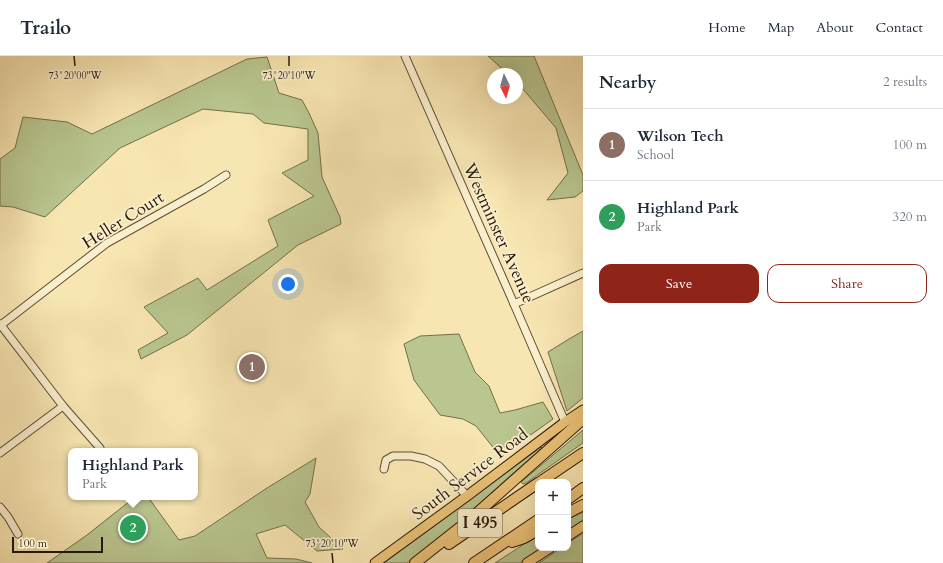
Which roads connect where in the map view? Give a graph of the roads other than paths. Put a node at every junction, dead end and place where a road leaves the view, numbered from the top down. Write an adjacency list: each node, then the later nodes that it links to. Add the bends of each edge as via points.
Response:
1 (404, 56): 4 (street, Westminster Avenue)
2 (226, 175): 5 (street, Heller Court, via 107,243)
3 (583, 273): 4 (street)
4 (514, 304): 9 (street, Westminster Avenue)
5 (1, 325): 6 (street)
6 (63, 406): 10 (street); 11 (street)
7 (583, 410): 9 (main road, South Service Road)
8 (583, 419): 30 (highway, via 467,522)
9 (565, 422): 17 (main road, South Service Road)
10 (100, 448)
11 (0, 453)
12 (583, 453): 14 (highway, I 495)
13 (384, 469): 17 (street, via 386,460 393,456 425,459 440,466)
14 (545, 479)
15 (535, 486): 31 (highway, I 495)
16 (583, 488): 18 (highway)
17 (467, 496): 29 (main road, South Service Road)
18 (571, 497)
19 (583, 505): 21 (highway)
20 (0, 507): 25 (street)
21 (571, 511)
22 (535, 522): 27 (highway, I 495)
23 (583, 526): 26 (main road)
24 (535, 532): 27 (highway)
25 (18, 534)
26 (571, 534)
27 (499, 547): 32 (highway, I 495)
28 (545, 551): 33 (main road)
29 (375, 563)
30 (415, 563)
31 (422, 563)
32 (474, 563)
33 (527, 563)

